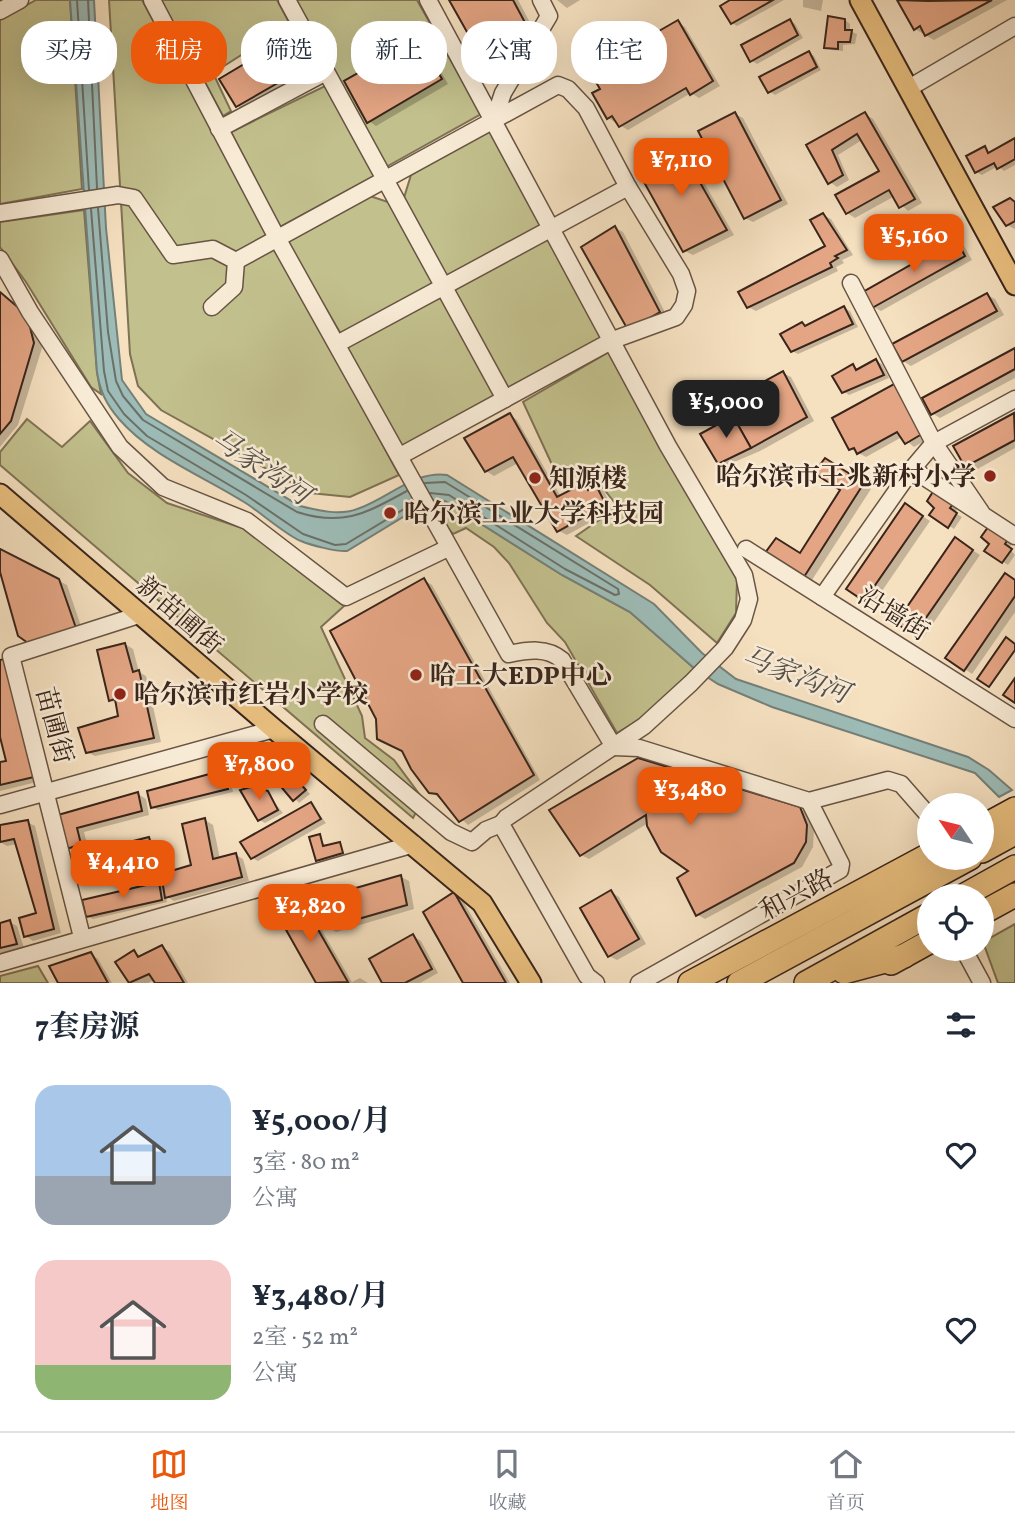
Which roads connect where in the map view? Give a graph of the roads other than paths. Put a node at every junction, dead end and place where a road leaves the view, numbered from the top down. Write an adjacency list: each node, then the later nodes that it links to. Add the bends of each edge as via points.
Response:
1 (20, 0): 7 (street)
2 (152, 0): 14 (street)
3 (286, 0): 8 (street)
4 (428, 0): 13 (street)
5 (541, 0): 13 (street, via 549,16 503,93)
6 (860, 0): 12 (main road)
7 (0, 11)
8 (298, 21)
9 (1015, 26): 12 (street)
10 (303, 84): 14 (street)
11 (333, 84): 15 (street)
12 (909, 88): 23 (main road)
13 (494, 120): 15 (street); 16 (street, via 558,85 568,89 586,108); 18 (street)
14 (219, 129): 19 (street)
15 (385, 179): 19 (street); 24 (street)
16 (628, 187): 18 (street); 26 (street, via 687,291 676,317)
17 (0, 213): 21 (street, via 118,195 134,198 173,255 213,249)
18 (553, 228): 24 (street); 26 (street)
19 (277, 238): 21 (street); 27 (street)
20 (0, 259): 37 (street, via 120,447 163,486 247,521 346,597)
21 (236, 261): 25 (street, via 234,287)
22 (851, 283): 30 (street)
23 (1015, 285)
24 (445, 288): 27 (street); 28 (street)
25 (212, 307)
26 (613, 340): 28 (street); 44 (street, via 668,446 744,575 749,599 725,648 644,726)
27 (337, 344): 31 (street)
28 (505, 399): 31 (street)
29 (1015, 399): 30 (street)
30 (934, 443): 32 (street); 35 (street)
31 (400, 456): 37 (street)
32 (912, 469): 35 (street); 39 (street)
33 (0, 494): 40 (main road, 新苗圃街)
34 (0, 506): 40 (main road, 新苗圃街)
35 (981, 512): 36 (street)
36 (1015, 536)
37 (448, 548): 44 (street, via 509,654 542,650 562,660)
38 (746, 549): 39 (street, 沿墙街)
39 (822, 597): 41 (street, 沿墙街)
40 (136, 616): 43 (main road, 新苗圃街); 45 (street, 苗圃街, via 11,656)
41 (1015, 719)
42 (323, 724): 50 (street, via 451,832 472,842)
43 (271, 730): 45 (street); 54 (main road, 新苗圃街)
44 (614, 747): 46 (street, via 639,748); 50 (street)
45 (47, 793): 48 (street); 62 (street, 苗圃街)
46 (809, 801): 47 (street, via 888,780 901,784); 71 (street, via 841,864 839,870)
47 (917, 802)
48 (0, 805)
49 (1015, 809): 51 (highway)
50 (501, 824): 70 (street, via 587,976)
51 (994, 829)
52 (1015, 833): 53 (highway)
53 (994, 836)
54 (409, 845): 62 (street); 68 (main road, 新苗圃街, via 474,905); 69 (main road, 新苗圃街, via 482,902)
55 (917, 861): 72 (highway, 和兴路)
56 (1012, 869): 58 (highway)
57 (948, 870): 73 (highway, 和兴路)
58 (985, 884)
59 (1015, 895): 60 (highway)
60 (994, 907)
61 (917, 922): 67 (highway)
62 (82, 937): 66 (street)
63 (917, 949): 64 (highway)
64 (904, 956): 67 (highway); 74 (highway)
65 (970, 961): 75 (street)
66 (0, 963)
67 (809, 982)
68 (521, 983)
69 (531, 983)
70 (596, 983)
71 (639, 983)
72 (690, 983)
73 (739, 983)
74 (854, 983)
75 (982, 983)

